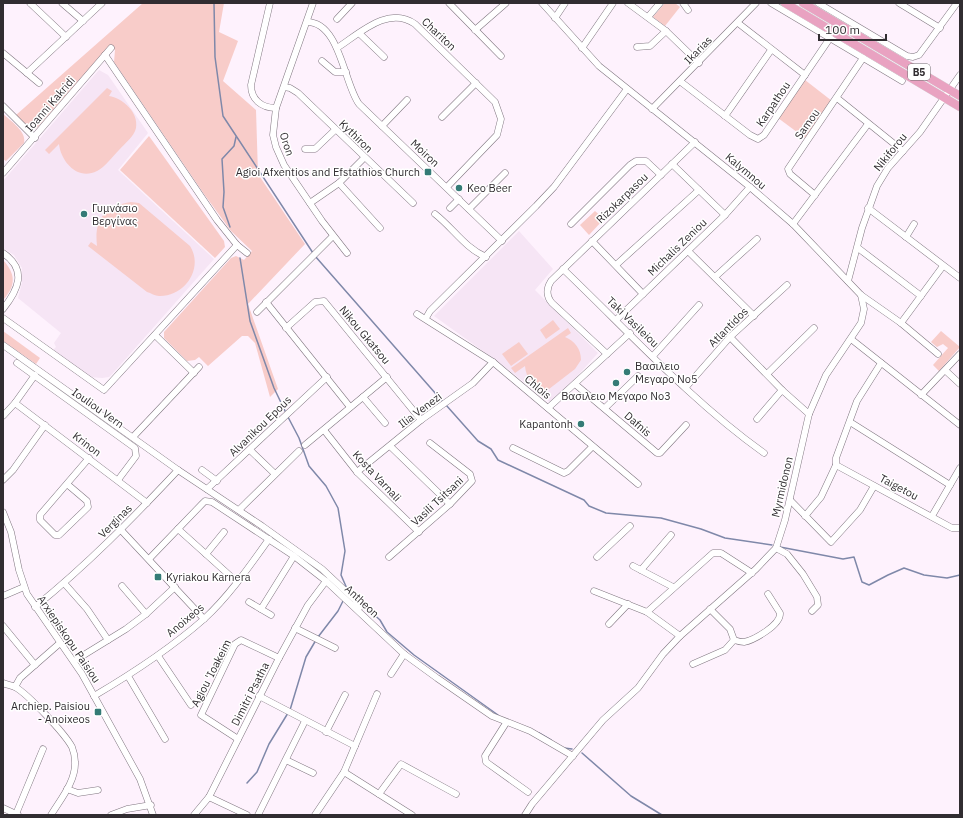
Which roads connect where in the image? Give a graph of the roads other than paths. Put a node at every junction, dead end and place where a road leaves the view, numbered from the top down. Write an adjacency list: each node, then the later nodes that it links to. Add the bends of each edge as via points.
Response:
1 (30, 3): 33 (street)
2 (62, 3): 26 (street)
3 (102, 3): 26 (street)
4 (270, 3): 64 (street, via 250,85 252,95 257,101 269,108)
5 (313, 3): 27 (street, Oron)
6 (352, 3): 24 (street)
7 (449, 3): 30 (street)
8 (542, 3): 25 (street, Kalymnou)
9 (565, 3): 25 (street)
10 (613, 3): 38 (street)
11 (628, 3): 23 (street)
12 (660, 3): 23 (street)
13 (683, 3): 22 (street)
14 (756, 3): 28 (street, Ikarias)
15 (770, 3): 34 (street)
16 (785, 3): 60 (main road, B5)
17 (803, 3): 57 (main road, B5)
18 (818, 3): 29 (street, via 911,57 919,55)
19 (899, 3): 29 (street)
20 (957, 3): 29 (street)
21 (503, 4): 30 (street)
22 (688, 10)
23 (648, 16): 31 (street)
24 (337, 18)
25 (555, 18): 38 (street, Kalymnou)
26 (83, 22): 33 (street)
27 (307, 22): 37 (street, Moiron, via 314,23 322,29); 55 (street, Oron)
28 (738, 23): 39 (street); 46 (street, Ikarias)
29 (940, 28)
30 (475, 30): 42 (street)
31 (666, 31): 35 (street, via 650,46); 46 (street)
32 (360, 34): 37 (street, Chariton); 43 (street); 54 (street, Chariton, via 384,19 408,19)
33 (66, 37): 48 (street)
34 (830, 38): 44 (street); 49 (street, Karpathou)
35 (636, 47)
36 (111, 48): 41 (street, Ioanni Kakridi)
37 (337, 48): 47 (street, Moiron)
38 (582, 48): 56 (street, Kalymnou)
39 (771, 50): 49 (street); 66 (street)
40 (4, 55): 48 (street)
41 (105, 55): 71 (street, Ioanni Kakridi); 102 (street, via 216,220)
42 (501, 56)
43 (384, 57)
44 (863, 58): 51 (street); 59 (street, Samou)
45 (322, 61): 47 (street, via 335,72)
46 (699, 63): 52 (street, Ikarias)
47 (346, 72): 69 (street, Moiron, via 354,96)
48 (27, 74): 53 (street)
49 (805, 75): 66 (street, Karpathou, via 761,138 754,138)
50 (959, 80): 57 (street, Nikiforou)
51 (902, 81)
52 (681, 82): 65 (street, Ikarias); 66 (street, Karpathou)
53 (39, 83)
54 (476, 83): 67 (street); 81 (street, Chariton, via 497,106 500,127 494,138)
55 (284, 87): 64 (street, Oron); 70 (street, Kythiron, via 298,93)
56 (627, 89): 65 (street, Kalymnou); 100 (street, via 554,187)
57 (950, 90): 58 (main road, B5); 60 (street, Nikiforou)
58 (960, 96)
59 (837, 98): 68 (street); 84 (street, Samou, via 788,169 788,172)
60 (944, 98): 63 (main road, B5); 74 (street, Nikiforou)
61 (407, 100): 69 (street)
62 (3, 106): 71 (street)
63 (960, 107)
64 (276, 108): 86 (street, Oron, via 272,130 276,147 282,161)
65 (652, 109): 72 (street, Kalymnou)
66 (725, 116)
67 (442, 117)
68 (868, 124): 74 (street); 84 (street)
69 (382, 126): 81 (street, Moiron)
70 (335, 130): 73 (street, via 314,149); 75 (street, Kythiron)
71 (35, 138): 77 (street, Ioanni Kakridi)
72 (695, 142): 76 (street, Rizokarpasou); 82 (street, Kalymnou)
73 (305, 149)
74 (903, 151): 89 (street, Nikiforou, via 888,168)
75 (364, 158): 80 (street); 87 (street, Kythiron)
76 (672, 164): 79 (street, Rizokarpasou); 83 (street)
77 (4, 168)
78 (505, 173): 90 (street)
79 (661, 175): 93 (street, via 646,161 636,161); 101 (street, Rizokarpasou)
80 (339, 183): 86 (street); 96 (street)
81 (447, 187): 85 (street, Moiron)
82 (750, 187): 92 (street, Michalis Zeniou); 94 (street, Kalymnou)
83 (699, 190): 92 (street); 109 (street)
84 (815, 195): 94 (street)
85 (459, 199): 88 (street); 90 (street, Moiron)
86 (310, 204): 97 (street, Oron)
87 (413, 204)
88 (450, 208)
89 (868, 208): 98 (street); 103 (street, Nikiforou)
90 (470, 209): 100 (street, Moiron)
91 (436, 214): 108 (street, via 467,246)
92 (725, 215): 104 (street, Michalis Zeniou)
93 (571, 224)
94 (793, 224): 114 (street, Kalymnou)
95 (914, 224): 98 (street)
96 (380, 228)
97 (333, 236): 107 (street, Oron); 119 (street)
98 (906, 237): 110 (street)
99 (757, 239): 112 (street)
100 (502, 241): 108 (street)
101 (592, 241): 109 (street); 111 (street, Rizokarpasou)
102 (237, 245): 106 (street); 132 (street)
103 (858, 248): 114 (street, Nikiforou); 118 (street)
104 (688, 251): 112 (street); 116 (street, Michalis Zeniou)
105 (3, 253): 121 (street, via 13,262 18,280 16,291)
106 (247, 253)
107 (347, 253)
108 (486, 257): 126 (street, via 434,306)
109 (616, 265): 116 (street)
110 (943, 266): 113 (street); 118 (street)
111 (563, 269): 127 (street, Taki Vasileiou); 136 (street, Rizokarpasou, via 549,283 548,297)
112 (715, 277): 124 (street)
113 (960, 278)
114 (848, 281): 117 (street, Kalymnou)
115 (787, 285): 124 (street, Atlantidos)
116 (643, 294): 127 (street, Michalis Zeniou)
117 (861, 295): 128 (street, Kalymnou); 134 (street, Myrmidonon, via 864,304 861,323)
118 (921, 296): 128 (street)
119 (266, 302): 122 (street); 129 (street)
120 (700, 305): 139 (street)
121 (3, 309)
122 (257, 312)
123 (417, 314): 126 (street, Chlois)
124 (754, 316): 133 (street, Atlantidos)
125 (3, 318): 132 (street, via 104,390)
126 (426, 318): 140 (street, Chlois)
127 (616, 320): 131 (street, Taki Vasileiou)
128 (902, 323): 137 (street, Kalymnou)
129 (286, 328): 149 (street); 150 (street, Nikou Gkatsou, via 315,302 324,301)
130 (814, 328): 146 (street)
131 (630, 333): 136 (street); 139 (street, Taki Vasileiou)
132 (155, 335): 145 (street)
133 (730, 336): 146 (street); 153 (street, Atlantidos)
134 (851, 339): 142 (street); 161 (street, Myrmidonon, via 826,375)
135 (3, 345): 171 (street)
136 (607, 354): 151 (street)
137 (938, 354)
138 (960, 354): 144 (street)
139 (653, 356): 153 (street, Taki Vasileiou)
140 (494, 362): 159 (street, Chlois); 164 (street, Ilia Venezi, via 473,383)
141 (17, 363): 147 (street, Iouliou Vern)
142 (881, 363): 155 (street); 165 (street, via 857,401)
143 (200, 367): 145 (street)
144 (946, 371): 152 (street); 155 (street)
145 (194, 373): 171 (street)
146 (767, 374): 154 (street)
147 (35, 375): 157 (street); 188 (street, Iouliou Vern, via 134,448 136,456)
148 (638, 376): 160 (street)
149 (327, 377): 158 (street); 177 (street, Alvanikou Epous)
150 (387, 377): 156 (street); 164 (street, Nikou Gkatsou)
151 (575, 384): 159 (street); 160 (street, Dafnis)
152 (960, 384)
153 (686, 388): 179 (street, Taki Vasileiou)
154 (782, 390): 161 (street); 163 (street)
155 (921, 395): 169 (street)
156 (363, 397): 158 (street); 166 (street)
157 (15, 403): 162 (street); 167 (street, Krinon)
158 (350, 406): 170 (street)
159 (548, 408): 175 (street, Chlois)
160 (605, 408): 168 (street, Dafnis, via 657,453 660,453)
161 (809, 414): 195 (street, Myrmidonon)
162 (3, 416)
163 (757, 419)
164 (421, 420): 174 (street, Ilia Venezi)
165 (850, 422): 181 (street, via 836,458); 192 (street)
166 (385, 423)
167 (45, 425): 180 (street, Krinon); 187 (street)
168 (686, 425)
169 (960, 425)
170 (324, 430): 173 (street); 185 (street, Kosta Varnali)
171 (133, 438): 183 (street)
172 (430, 443): 197 (street, Vasili Tsitsani, via 472,477 471,483)
173 (305, 445)
174 (390, 446): 185 (street, Ilia Venezi); 197 (street)
175 (592, 447): 176 (street, via 564,473); 191 (street, Chlois)
176 (513, 448)
177 (250, 450): 186 (street); 189 (street, Alvanikou Epous)
178 (299, 451): 186 (street)
179 (764, 453)
180 (89, 458): 188 (street, Krinon); 190 (street)
181 (836, 465): 193 (street, Taigetou); 200 (street, via 821,497)
182 (960, 468): 192 (street)
183 (178, 470): 194 (street); 196 (street, Verginas)
184 (202, 470): 189 (street)
185 (358, 472): 207 (street, Kosta Varnali)
186 (275, 474): 198 (street)
187 (3, 480)
188 (118, 480): 196 (street, Krinon)
189 (217, 481): 194 (street, Alvanikou Epous)
190 (67, 484): 190 (street, via 39,516 55,535 59,535 88,507 88,501)
191 (638, 484)
192 (950, 485): 201 (street)
193 (874, 486): 200 (street, via 860,510 831,542); 201 (street, Taigetou)
194 (207, 490): 198 (street)
195 (790, 500): 200 (street); 210 (street, Myrmidonon)
196 (147, 503): 205 (street, Verginas)
197 (450, 504): 207 (street, Vasili Tsitsani)
198 (239, 510): 229 (street, via 322,569)
199 (3, 512): 223 (street, Arxiepiskopu Paisiou, via 12,532)
200 (806, 516)
201 (932, 516): 203 (street, Taigetou, via 952,528)
202 (630, 526): 214 (street)
203 (960, 528)
204 (178, 529): 209 (street, Antheon, via 208,501); 211 (street); 215 (street, Antheon)
205 (122, 530): 215 (street); 221 (street, Verginas)
206 (224, 532): 211 (street)
207 (419, 532): 213 (street, Vasili Tsitsani)
208 (672, 535): 217 (street)
209 (269, 539): 212 (street, Antheon); 220 (street, Anoixeos)
210 (776, 548): 218 (street, Myrmidonon); 236 (street, via 790,557 817,597 818,605)
211 (206, 554): 220 (street)
212 (294, 556): 219 (street, Antheon); 235 (street)
213 (389, 557)
214 (597, 558)
215 (149, 559): 224 (street)
216 (633, 566): 217 (street)
217 (641, 570): 225 (street)
218 (752, 573): 225 (street, via 716,552 709,555); 234 (street, Myrmidonon)
219 (326, 581): 229 (street, Antheon); 243 (street, Dimitri Psatha)
220 (237, 582): 240 (street, Anoixeos)
221 (64, 583): 232 (street, Verginas); 245 (street, via 87,609)
222 (122, 586): 238 (street)
223 (24, 587): 228 (street); 232 (street, Arxiepiskopu Paisiou)
224 (175, 587): 238 (street); 240 (street)
225 (673, 587): 237 (street)
226 (594, 591): 231 (street)
227 (768, 594): 246 (street, via 780,611 779,622 748,640)
228 (3, 596)
229 (346, 596): 233 (street); 249 (street, Antheon)
230 (249, 602): 235 (street)
231 (628, 604): 237 (street); 241 (street)
232 (35, 606): 247 (street, Arxiepiskopu Paisiou)
233 (359, 608)
234 (710, 608): 244 (street, Myrmidonon); 246 (street, via 730,629)
235 (261, 609): 239 (street)
236 (812, 611)
237 (647, 612): 244 (street)
238 (146, 614): 245 (street)
239 (271, 615)
240 (204, 619): 250 (street, Anoixeos)
241 (608, 624)
242 (3, 626): 254 (street)
243 (295, 628): 248 (street); 251 (street, Dimitri Psatha)
244 (680, 636): 271 (street, Myrmidonon, via 638,688 603,720)
245 (108, 640): 252 (street)
246 (734, 640): 253 (street, via 725,650)
247 (60, 644): 252 (street, Arxiepiskopu Paisiou); 254 (street)
248 (335, 648)
249 (404, 654): 255 (street); 265 (street, Antheon, via 481,709)
250 (158, 656): 256 (street, Anoixeos); 263 (street)
251 (279, 658): 262 (street, Dimitri Psatha); 268 (street, Agiou 'Ioakeim, via 241,640 235,644 201,715)
252 (74, 661): 261 (street, Arxiepiskopu Paisiou)
253 (693, 664)
254 (35, 665): 258 (street, via 20,678)
255 (391, 674)
256 (128, 676): 261 (street, Anoixeos); 267 (street)
257 (3, 684): 258 (street)
258 (15, 687): 275 (street, via 28,697 72,748 76,764)
259 (377, 694): 269 (street)
260 (345, 695): 266 (street)
261 (94, 696): 281 (street, Arxiepiskopu Paisiou, via 140,779)
262 (259, 696): 264 (street); 268 (street, Dimitri Psatha)
263 (191, 705)
264 (305, 721): 266 (street); 272 (street)
265 (506, 723): 271 (street, Antheon, via 530,731); 277 (street, via 485,756 486,762)
266 (326, 732): 269 (street)
267 (165, 739)
268 (238, 739): 280 (street, Dimitri Psatha)
269 (355, 746): 273 (street)
270 (43, 749): 283 (street)
271 (573, 756): 292 (street, Myrmidonon)
272 (286, 760): 274 (street); 289 (street)
273 (344, 772): 278 (street); 290 (street)
274 (313, 773)
275 (67, 789): 276 (street, via 78,793); 284 (street)
276 (98, 790)
277 (528, 792)
278 (379, 794): 279 (street, via 401,764); 291 (street)
279 (456, 794)
280 (209, 797): 287 (street, Dimitri Psatha); 288 (street)
281 (151, 805): 285 (street, via 127,809); 286 (street, Arxiepiskopu Paisiou)
282 (3, 808): 283 (street)
283 (17, 815)
284 (51, 815)
285 (112, 815)
286 (154, 815)
287 (194, 815)
288 (247, 815)
289 (258, 815)
290 (315, 815)
291 (412, 815)
292 (525, 815)

